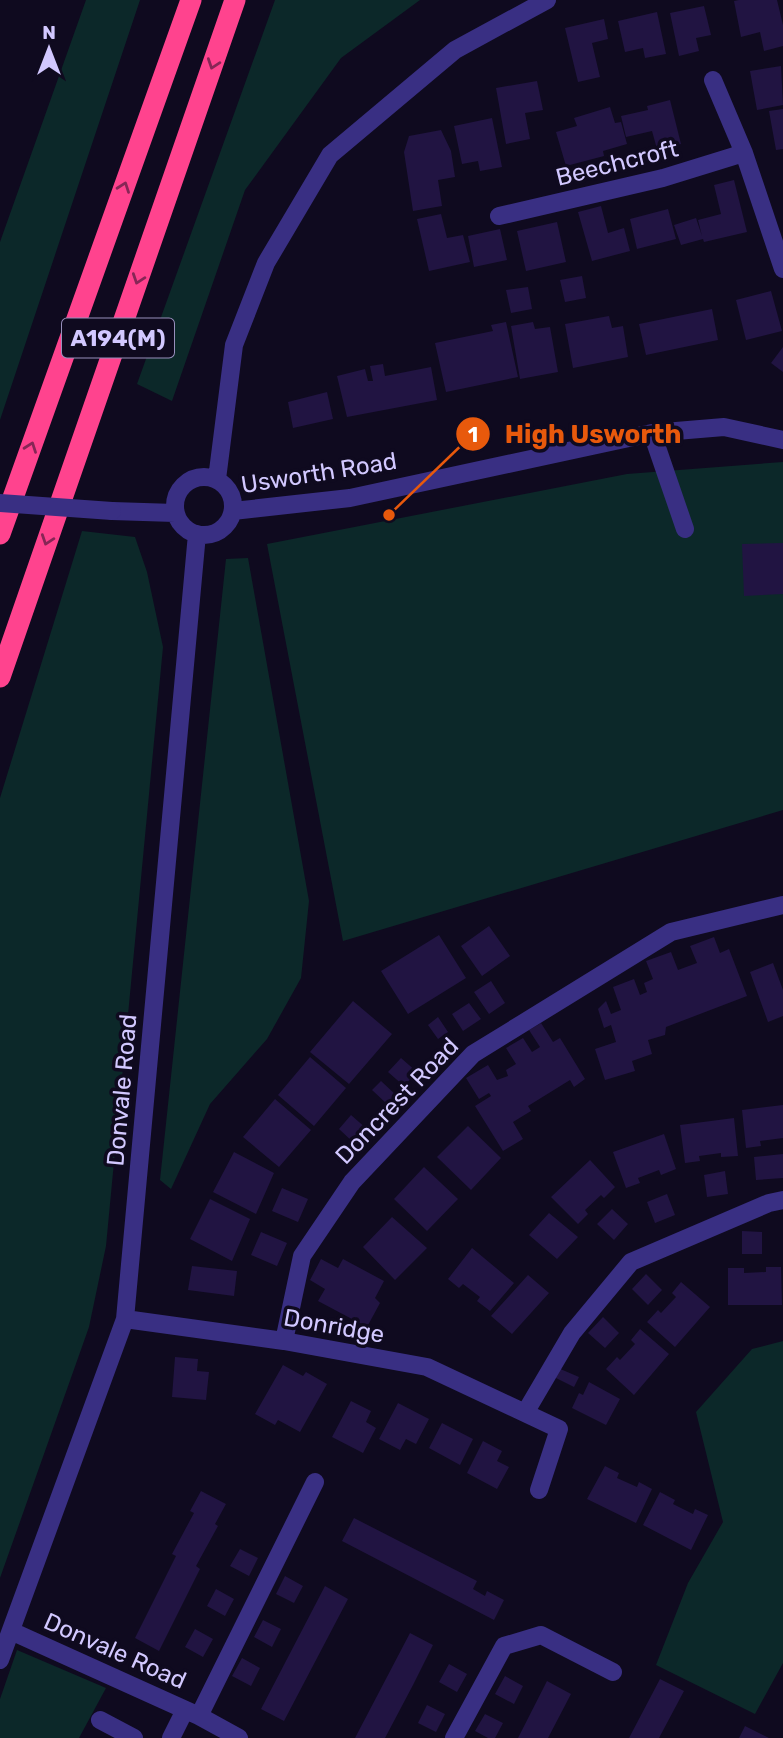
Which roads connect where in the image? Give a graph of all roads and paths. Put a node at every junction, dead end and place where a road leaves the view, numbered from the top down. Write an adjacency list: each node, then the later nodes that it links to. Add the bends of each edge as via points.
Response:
1 (191, 0): 15 (highway, A194(M), one-way to 1)
2 (236, 0): 17 (highway, A194(M), one-way to 17)
3 (547, 0): 10 (street, via 455,50 330,155 266,263 234,345)
4 (713, 80): 5 (street)
5 (744, 153): 6 (street, Beechcroft, via 663,178); 7 (street)
6 (499, 216)
7 (783, 269)
8 (652, 432): 9 (street, Usworth Road, via 724,428); 12 (street, Usworth Road, via 350,498); 14 (street)
9 (783, 440)
10 (217, 479): 12 (street, via 232,496); 13 (street, via 189,480 177,494)
11 (0, 502): 13 (street, bridge)
12 (233, 511): 16 (street, via 224,527)
13 (175, 513): 16 (street, via 183,527)
14 (685, 528)
15 (0, 534)
16 (197, 534): 20 (street, Donvale Road)
17 (0, 677)
18 (783, 905): 21 (street, Doncrest Road, via 671,932 473,1055 352,1181 302,1256)
19 (783, 1200): 22 (street, via 631,1262 572,1333)
20 (125, 1319): 21 (street, Donridge); 25 (street, Donvale Road)
21 (284, 1341): 22 (street, Donridge, via 427,1367)
22 (525, 1413): 24 (street, Donridge, via 559,1429)
23 (315, 1482): 28 (street, Donvale Road)
24 (539, 1490)
25 (10, 1631): 26 (street, Donvale Road); 28 (street, Donvale Road)
26 (0, 1660)
27 (614, 1672): 33 (street, via 541,1635 504,1646)
28 (192, 1713): 31 (street); 32 (street, Donvale Road)
29 (100, 1720): 30 (street)
30 (134, 1738)
31 (172, 1738)
32 (239, 1738)
33 (454, 1738)

